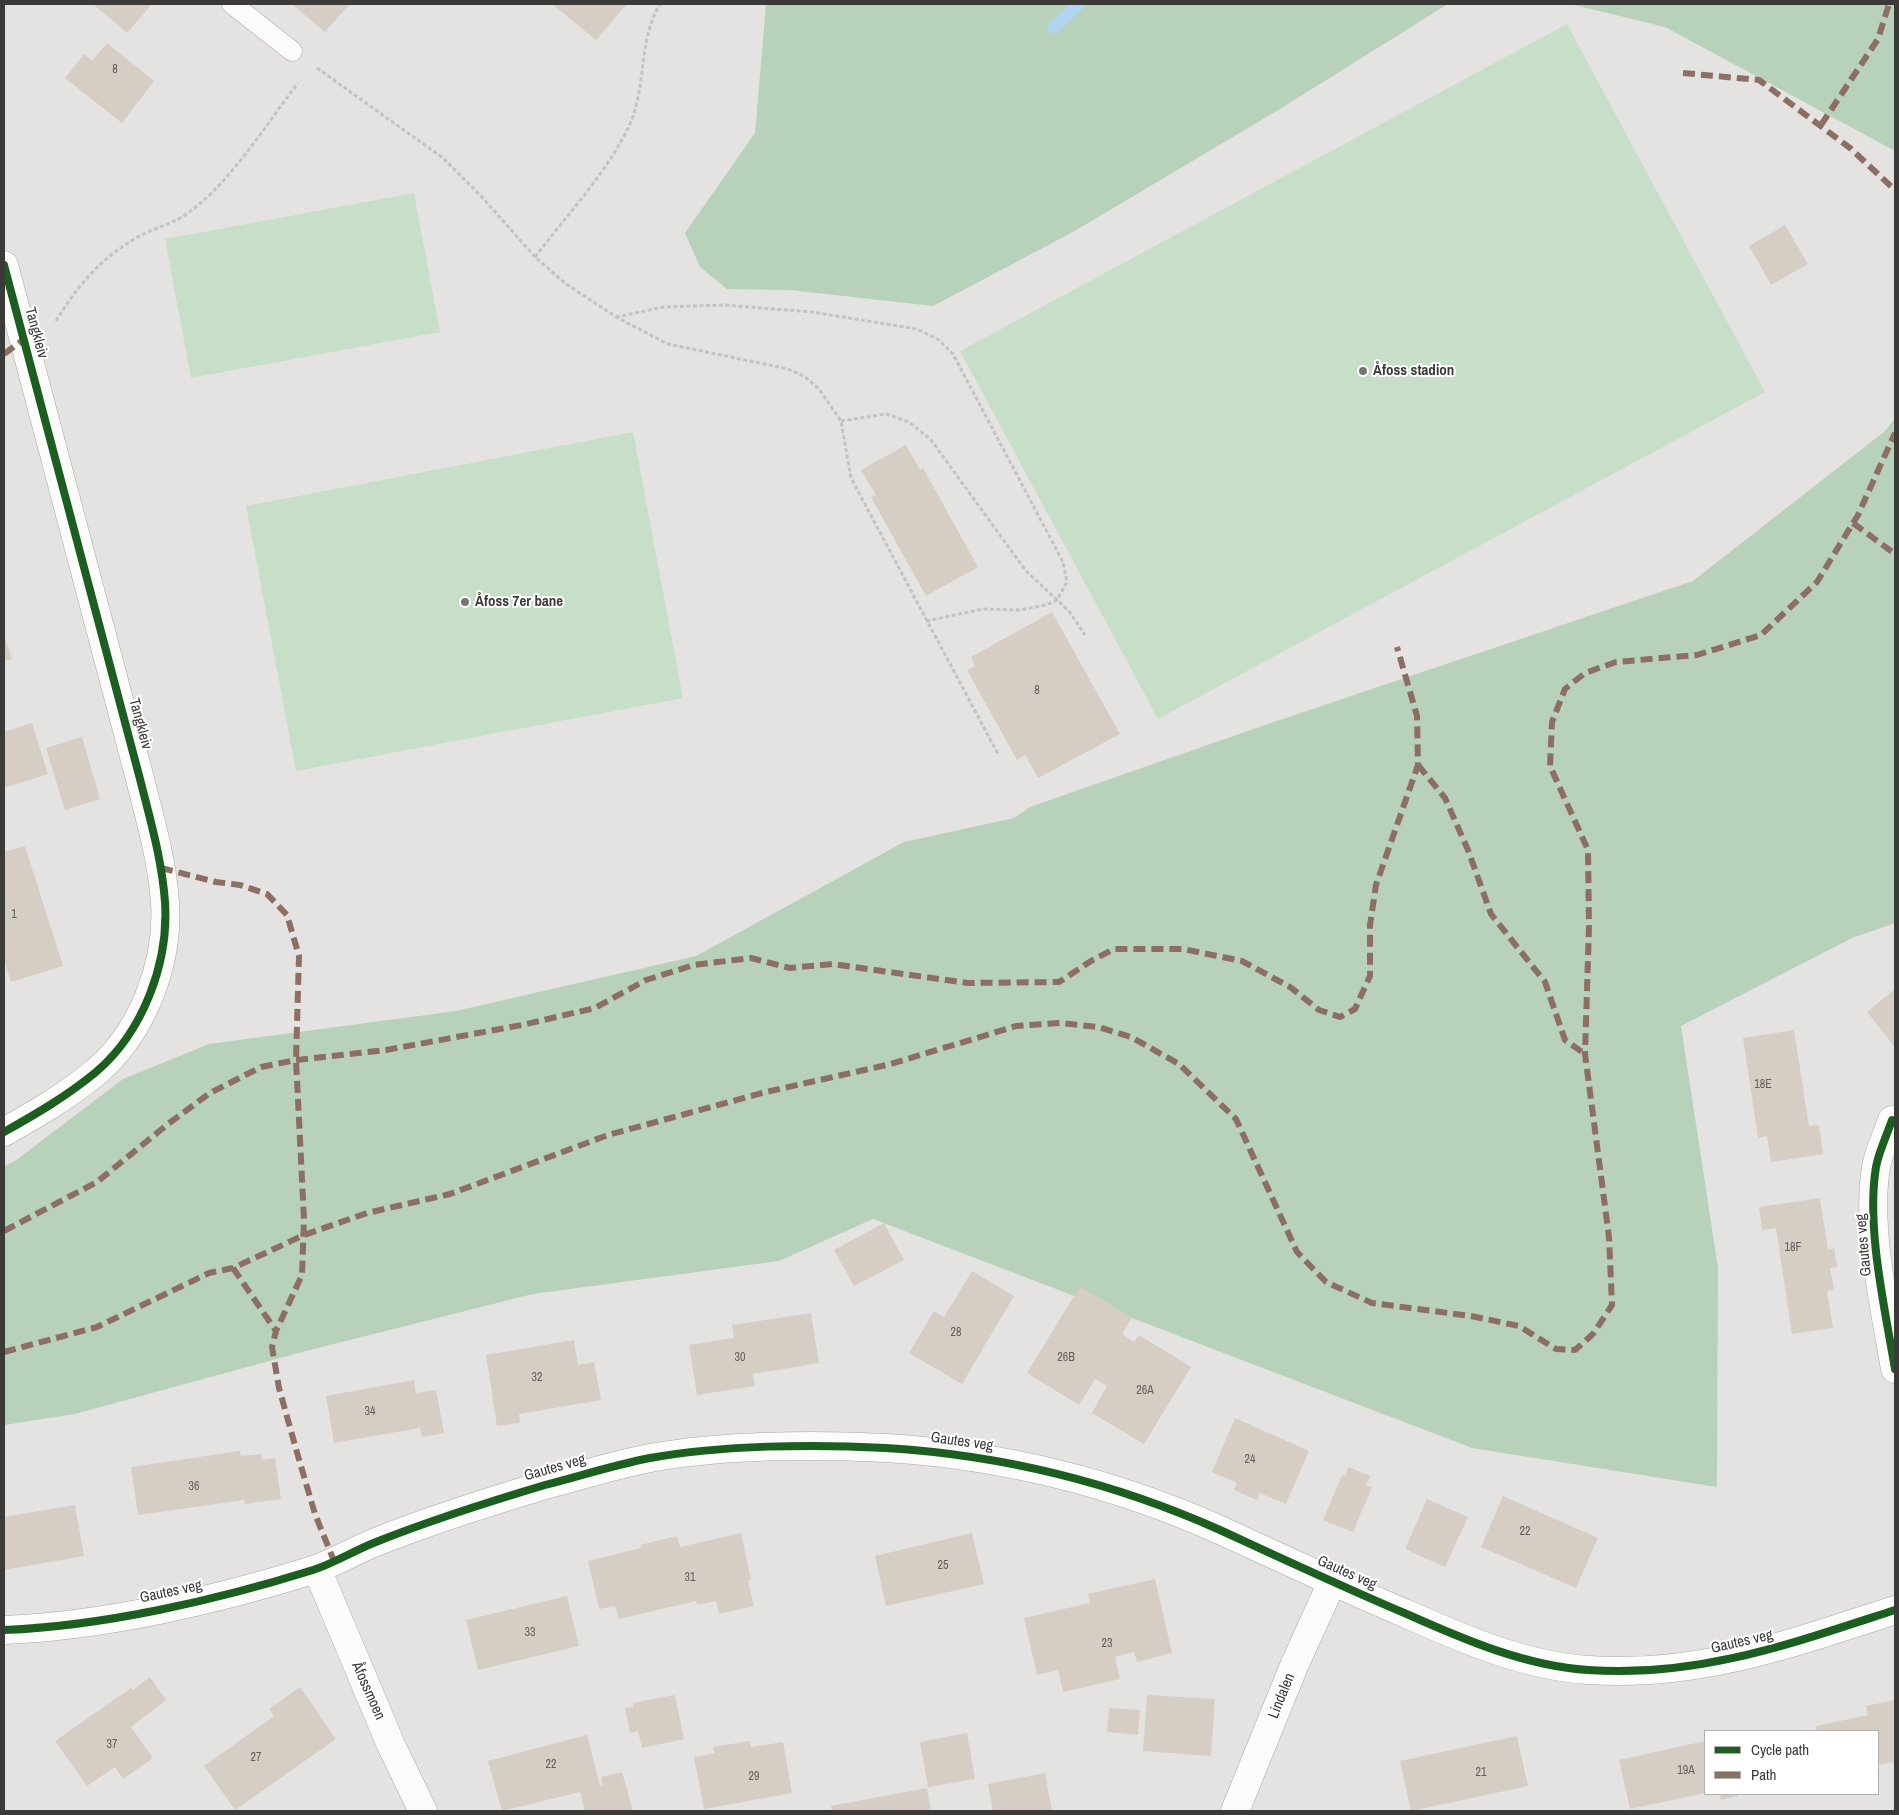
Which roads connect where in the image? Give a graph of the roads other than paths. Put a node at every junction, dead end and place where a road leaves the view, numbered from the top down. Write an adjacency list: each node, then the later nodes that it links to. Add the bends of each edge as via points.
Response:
1 (232, 4): 2 (lane)
2 (292, 50)
3 (4, 265): 5 (street, Tangkleiv, via 151,822 165,902 156,977 142,1014 123,1043 97,1071 59,1101)
4 (1892, 1120): 6 (street, Gautes veg, via 1876,1167 1874,1212)
5 (4, 1132)
6 (1895, 1369)
7 (318, 1569): 8 (street, Gautes veg, via 376,1542 461,1511 647,1458 698,1451 881,1448 986,1459 1129,1494 1214,1527); 10 (street, Gautes veg, via 207,1599 124,1616); 11 (street, Åfossmoen, via 348,1646)
8 (1332, 1582): 9 (street, Gautes veg, via 1489,1648 1586,1670 1660,1669 1718,1663); 12 (street, Lindalen)
9 (1895, 1610)
10 (4, 1630)
11 (423, 1811)
12 (1235, 1811)

